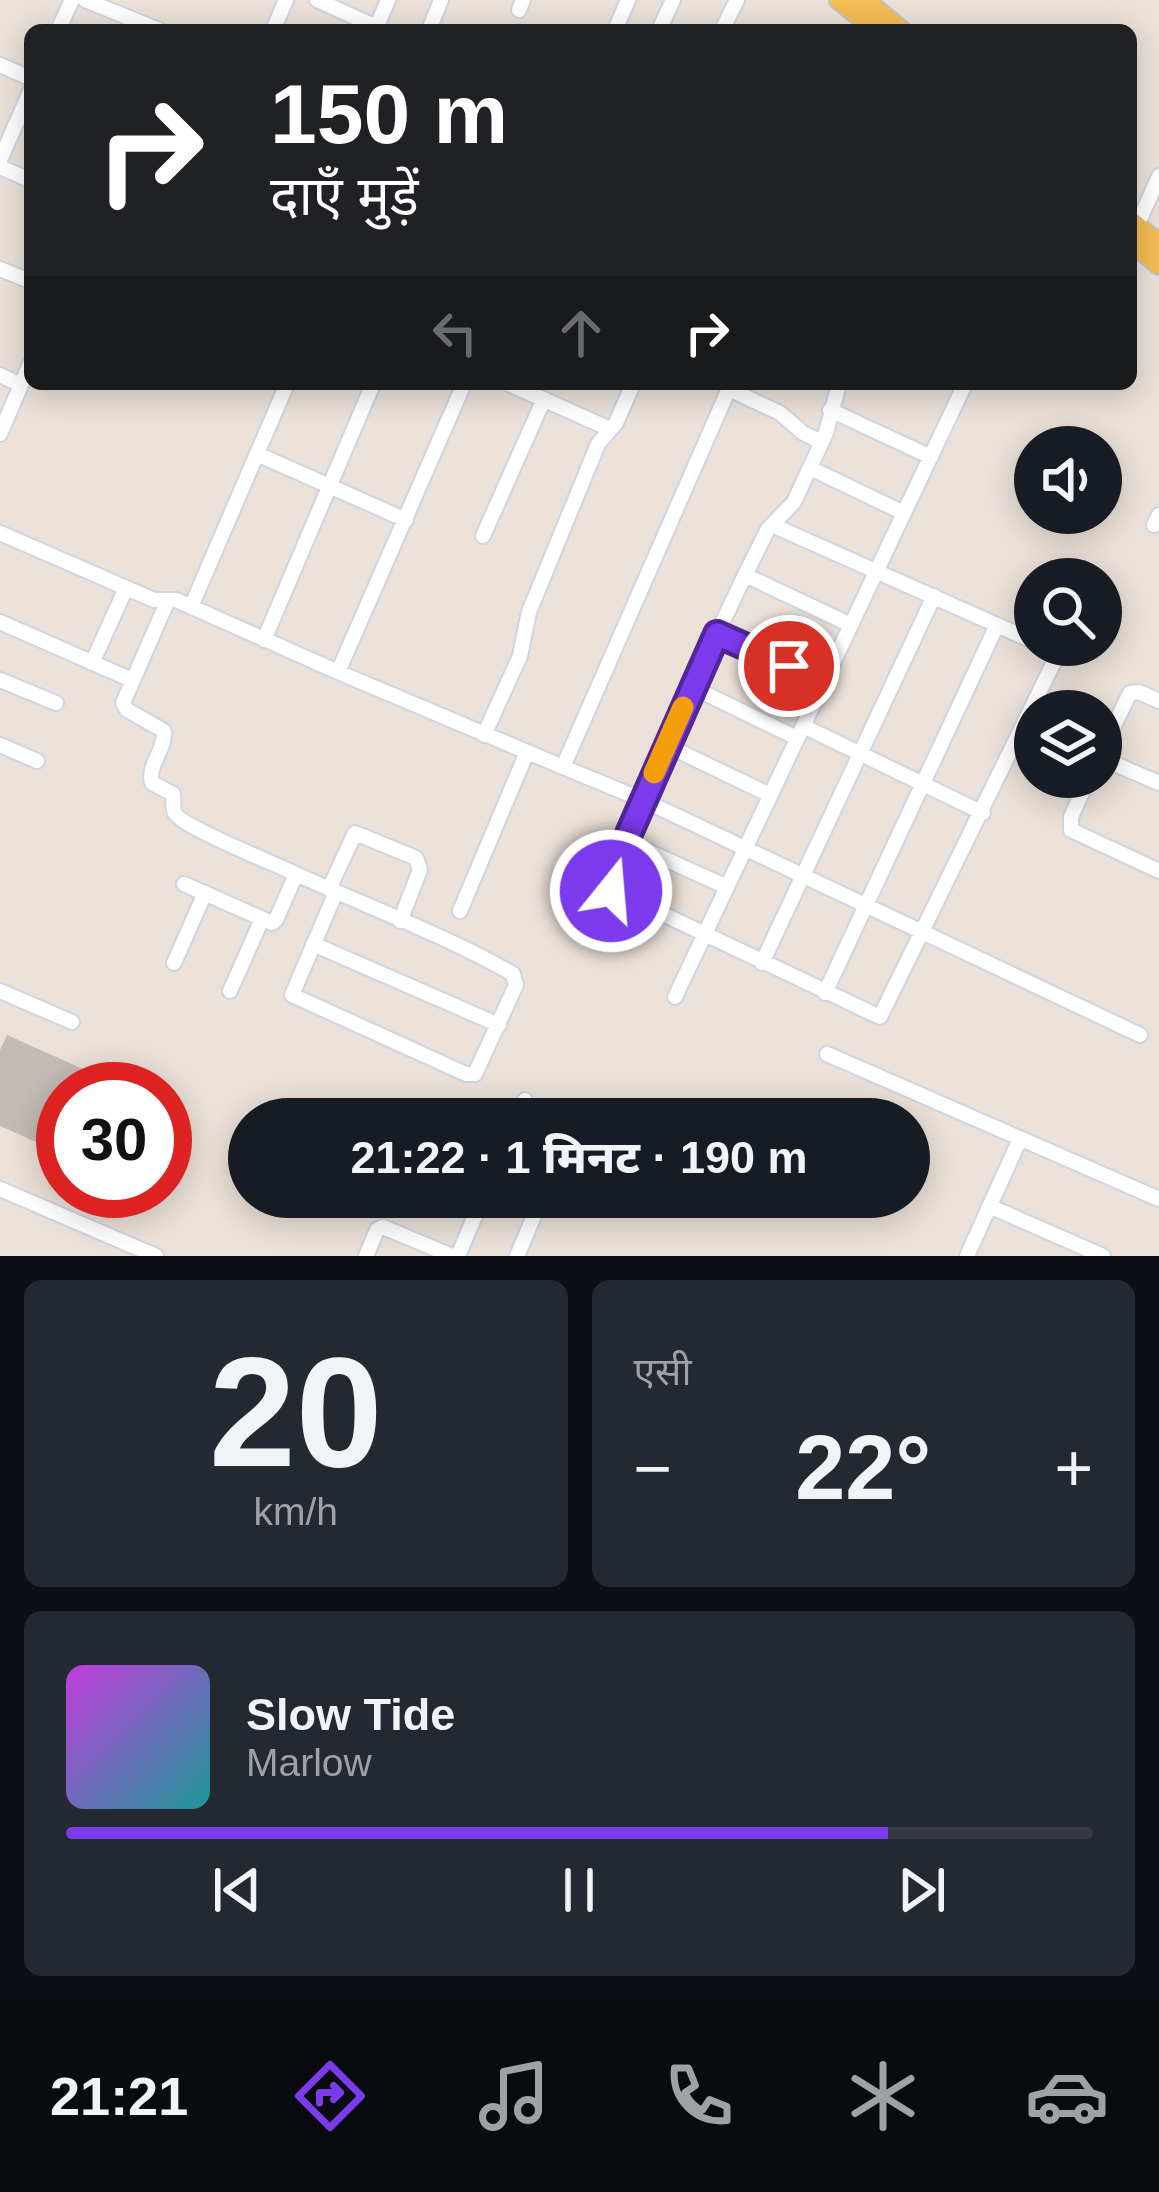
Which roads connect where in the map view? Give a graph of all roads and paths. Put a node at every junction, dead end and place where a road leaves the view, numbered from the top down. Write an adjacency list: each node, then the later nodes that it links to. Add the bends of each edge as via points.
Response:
1 (85, 0): 5 (street)
2 (317, 0): 6 (street)
3 (839, 0): 7 (main road)
4 (866, 0): 8 (main road)
5 (144, 24)
6 (370, 24)
7 (869, 24)
8 (894, 24)
9 (24, 106): 10 (street)
10 (0, 163)
11 (1159, 176): 12 (street)
12 (1137, 221)
13 (1137, 235): 14 (main road)
14 (1159, 266)
15 (0, 375): 17 (street)
16 (24, 378): 17 (street)
17 (21, 385): 30 (street)
18 (284, 390): 32 (street)
19 (370, 390): 35 (street)
20 (461, 390): 37 (street)
21 (523, 390): 27 (street)
22 (630, 390): 29 (street)
23 (729, 390): 71 (street)
24 (736, 390): 31 (street)
25 (837, 390): 28 (street)
26 (962, 390): 33 (street)
27 (544, 399): 29 (street); 40 (street)
28 (830, 410): 31 (street); 33 (street)
29 (610, 429): 64 (street)
30 (0, 434)
31 (821, 442): 34 (street)
32 (257, 454): 35 (street); 46 (street)
33 (931, 457): 36 (street)
34 (810, 468): 36 (street); 38 (street)
35 (329, 487): 37 (street); 52 (street)
36 (904, 513): 41 (street)
37 (406, 520): 55 (street)
38 (772, 525): 41 (street); 42 (street)
39 (0, 533): 43 (street)
40 (483, 536)
41 (877, 570): 44 (street); 48 (street)
42 (745, 575): 48 (street); 51 (street)
43 (126, 588): 45 (street); 53 (street)
44 (934, 596): 49 (street); 68 (street)
45 (168, 600): 46 (street); 57 (street)
46 (191, 607): 52 (street)
47 (0, 622): 53 (street)
48 (851, 625): 58 (street)
49 (997, 625): 50 (street); 72 (street)
50 (1014, 633)
51 (717, 634): 58 (street); 59 (street)
52 (263, 640): 55 (street)
53 (92, 663): 57 (street)
54 (1052, 666): 77 (street)
55 (338, 672): 64 (street)
56 (0, 680): 61 (street)
57 (133, 680): 81 (street, via 123,703 164,730 150,779 173,794 177,818)
58 (825, 682): 63 (street)
59 (692, 687): 63 (street); 66 (street)
60 (1159, 701): 62 (street, via 1130,693)
61 (56, 703)
62 (1122, 710)
63 (800, 732): 68 (street); 74 (street)
64 (484, 735): 67 (street)
65 (0, 745): 69 (street)
66 (667, 745): 74 (street); 76 (street)
67 (526, 752): 71 (street); 88 (street)
68 (861, 753): 72 (street); 82 (street)
69 (37, 761)
70 (1122, 765): 73 (street)
71 (563, 767): 76 (street)
72 (922, 783): 77 (street); 87 (street)
73 (1159, 783)
74 (770, 795): 79 (street)
75 (1080, 798): 80 (street, via 1071,830)
76 (643, 800): 78 (street); 79 (street)
77 (983, 813): 91 (street)
78 (626, 841): 84 (street); 92 (street, via 608,888)
79 (745, 850): 82 (street); 84 (street)
80 (1159, 871)
81 (296, 874): 85 (street); 89 (street, via 276,920)
82 (803, 877): 87 (street); 95 (street)
83 (184, 884): 86 (street)
84 (727, 887): 92 (street)
85 (332, 890): 90 (street); 90 (street, via 355,833 416,858 420,870); 93 (street)
86 (205, 893): 89 (street); 94 (street)
87 (865, 906): 91 (street); 98 (street)
88 (460, 911)
89 (262, 919): 97 (street)
90 (400, 921): 101 (street, via 513,974 516,986)
91 (923, 933): 98 (street, via 880,1017); 102 (street)
92 (704, 935): 95 (street); 99 (street)
93 (313, 944): 101 (street); 101 (street, via 295,997 424,1056 475,1074)
94 (174, 963)
95 (762, 963): 98 (street)
96 (0, 991): 100 (street)
97 (230, 991)
98 (825, 993)
99 (675, 997)
100 (72, 1022)
101 (499, 1025)
102 (1140, 1035)
103 (827, 1054): 104 (street)
104 (1020, 1139): 106 (street); 107 (street)
105 (0, 1189): 110 (street)
106 (1159, 1199)
107 (989, 1206): 114 (street); 115 (street)
108 (473, 1218): 112 (street)
109 (533, 1218): 113 (street)
110 (156, 1256)
111 (366, 1256): 112 (street, via 383,1227)
112 (455, 1256)
113 (517, 1256)
114 (967, 1256)
115 (1102, 1256)

